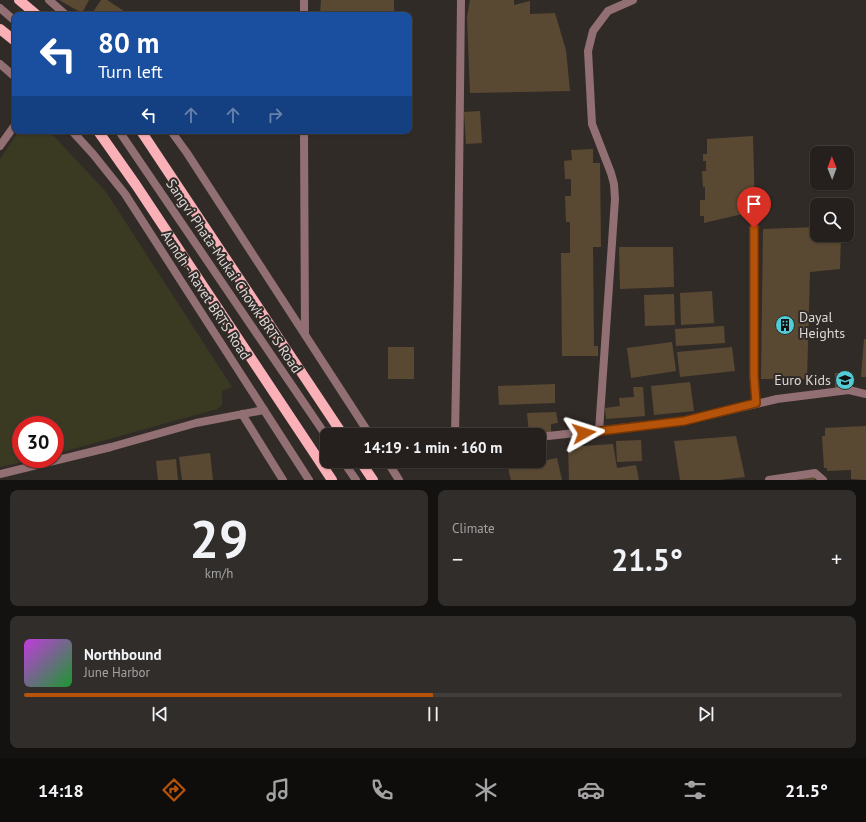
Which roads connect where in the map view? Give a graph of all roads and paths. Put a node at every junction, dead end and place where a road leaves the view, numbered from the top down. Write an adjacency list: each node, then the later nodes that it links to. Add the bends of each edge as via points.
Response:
1 (19, 0): 7 (main road)
2 (49, 0): 8 (street)
3 (304, 0): 9 (street)
4 (461, 0): 32 (street)
5 (633, 0): 33 (street, via 608,11 593,31 588,51 592,124 614,184 615,199)
6 (0, 8): 10 (street)
7 (33, 12)
8 (63, 12)
9 (304, 12)
10 (12, 18)
11 (0, 29): 12 (main road)
12 (12, 39)
13 (0, 64): 14 (street)
14 (12, 74)
15 (12, 129): 22 (street)
16 (75, 134): 27 (street, Aundh - Ravet BRTS Road, via 126,194)
17 (100, 134): 41 (main road)
18 (121, 134): 29 (street, Sangvi Phata-Mukai Chowk BRTS Road)
19 (143, 134): 30 (main road)
20 (173, 134): 24 (street)
21 (304, 134): 24 (street)
22 (0, 146)
23 (754, 228): 26 (street)
24 (305, 334): 31 (street)
25 (866, 394): 26 (street, via 849,390)
26 (756, 403): 33 (street, via 684,421)
27 (264, 410): 28 (street); 40 (street, Aundh - Ravet BRTS Road)
28 (242, 414): 38 (street, via 196,423 111,448); 39 (street)
29 (321, 428)
30 (338, 428)
31 (365, 428)
32 (455, 428)
33 (598, 431): 34 (street)
34 (546, 436)
35 (348, 468): 42 (street)
36 (365, 468): 43 (main road)
37 (392, 468): 44 (street)
38 (0, 474)
39 (283, 480)
40 (310, 480)
41 (332, 480)
42 (356, 480)
43 (373, 480)
44 (400, 480)
45 (770, 480): 46 (street, via 815,473)
46 (823, 480)

